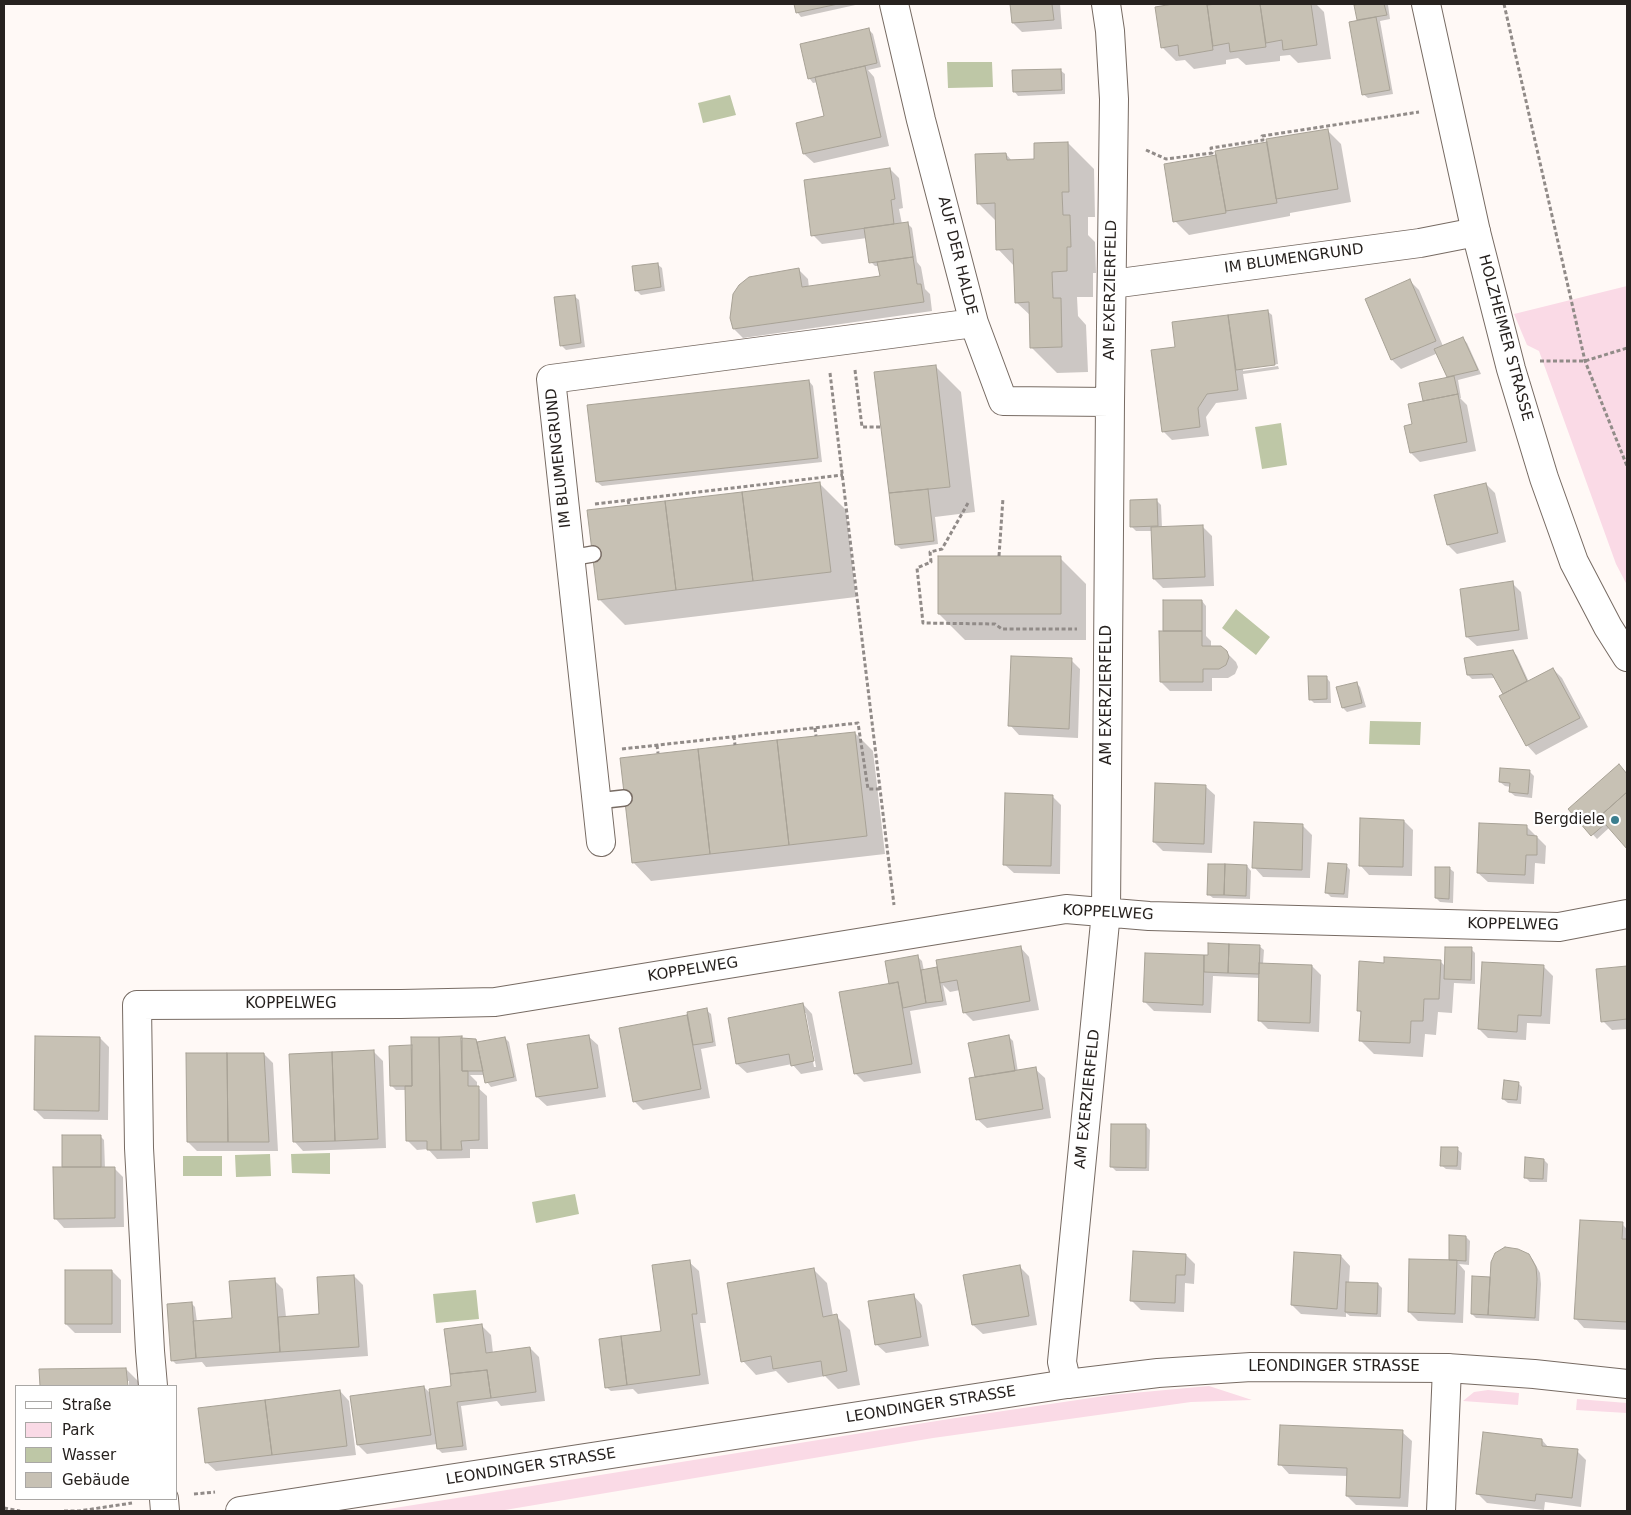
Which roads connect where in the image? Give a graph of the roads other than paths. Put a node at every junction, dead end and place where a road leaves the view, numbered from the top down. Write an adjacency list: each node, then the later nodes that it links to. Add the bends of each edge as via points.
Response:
1 (894, 4): 6 (street, AUF DER HALDE)
2 (1106, 4): 5 (street, AM EXERZIERFELD, via 1114,100)
3 (1426, 4): 4 (street, HOLZHEIMER STRASSE)
4 (1476, 232): 5 (street, IM BLUMENGRUND, via 1420,243); 8 (street, HOLZHEIMER STRASSE, via 1511,369 1544,478 1574,562)
5 (1112, 284): 7 (street, AM EXERZIERFELD)
6 (974, 323): 7 (street, AUF DER HALDE, via 1003,401); 10 (street, IM BLUMENGRUND, via 551,379 565,507 582,556)
7 (1110, 402): 12 (street, AM EXERZIERFELD)
8 (1627, 657)
9 (624, 798): 10 (lane)
10 (596, 801): 11 (street, IM BLUMENGRUND)
11 (601, 842)
12 (1106, 912): 13 (street, KOPPELWEG, via 1149,916 1559,926); 15 (street, AM EXERZIERFELD, via 1062,1362); 17 (street, KOPPELWEG, via 1066,909 494,1002 137,1004 139,1148)
13 (1627, 914)
14 (1447, 1368): 15 (street, LEONDINGER STRASSE, via 1251,1366); 16 (street, LEONDINGER STRASSE); 19 (street)
15 (1067, 1384): 18 (street, LEONDINGER STRASSE)
16 (1627, 1384)
17 (153, 1385)
18 (240, 1511)
19 (1441, 1511)

